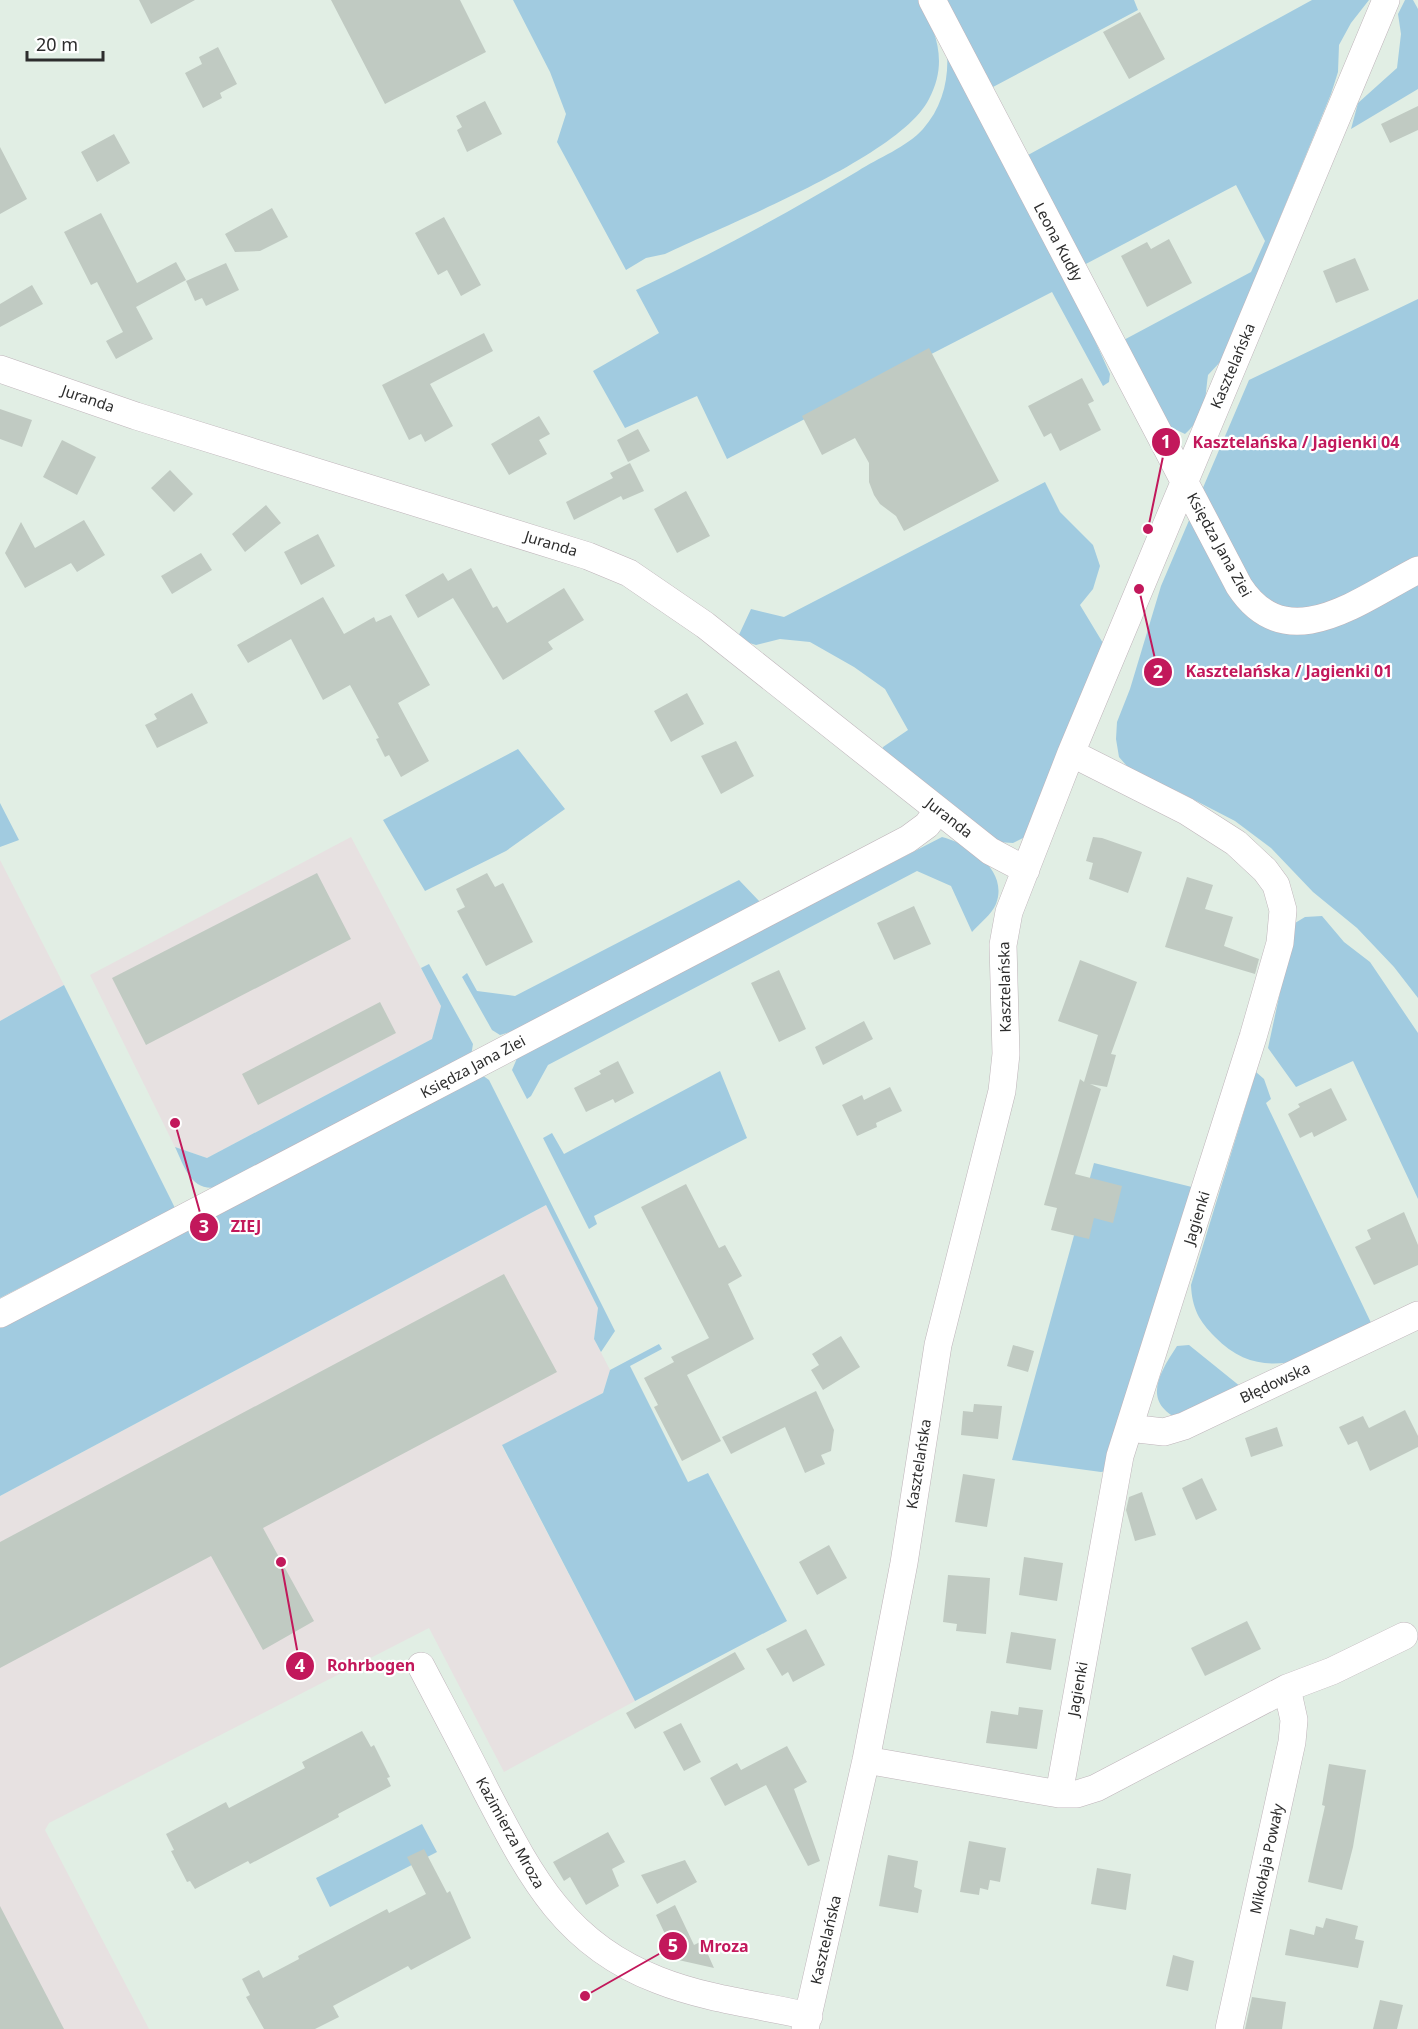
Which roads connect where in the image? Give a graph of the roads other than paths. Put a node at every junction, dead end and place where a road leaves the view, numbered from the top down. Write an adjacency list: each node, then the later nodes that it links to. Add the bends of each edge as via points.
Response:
1 (932, 0): 4 (street, Leona Kudły)
2 (1386, 0): 4 (street, Kasztelańska)
3 (0, 369): 7 (street, Juranda, via 136,416 588,556 628,573 705,625)
4 (1185, 483): 5 (street, Księdza Jana Ziei, via 1245,596 1254,606 1278,619 1312,622); 6 (street, Kasztelańska)
5 (1418, 570)
6 (1071, 753): 8 (street, Kasztelańska); 11 (street, Jagienki, via 1194,816 1236,843 1276,885 1283,909 1280,943 1253,1037)
7 (939, 810): 8 (street, Juranda, via 990,851); 9 (street, Księdza Jana Ziei, via 908,839)
8 (1026, 870): 15 (street, Kasztelańska, via 1003,945 1006,1054 1002,1091 938,1345 904,1563)
9 (0, 1314)
10 (1418, 1315): 11 (street, Błędowska, via 1184,1426 1164,1432)
11 (1129, 1428): 16 (street, Jagienki, via 1113,1484)
12 (1404, 1636): 14 (street)
13 (421, 1666): 17 (street, Kazimierza Mroza, via 525,1866 547,1898 586,1938 622,1963 659,1980)
14 (1287, 1688): 16 (street, via 1114,1780 1077,1794); 18 (street, Mikołaja Powały, via 1294,1720 1292,1742)
15 (866, 1760): 16 (street); 17 (street, Kasztelańska)
16 (1059, 1794)
17 (807, 2022)
18 (1229, 2029)

